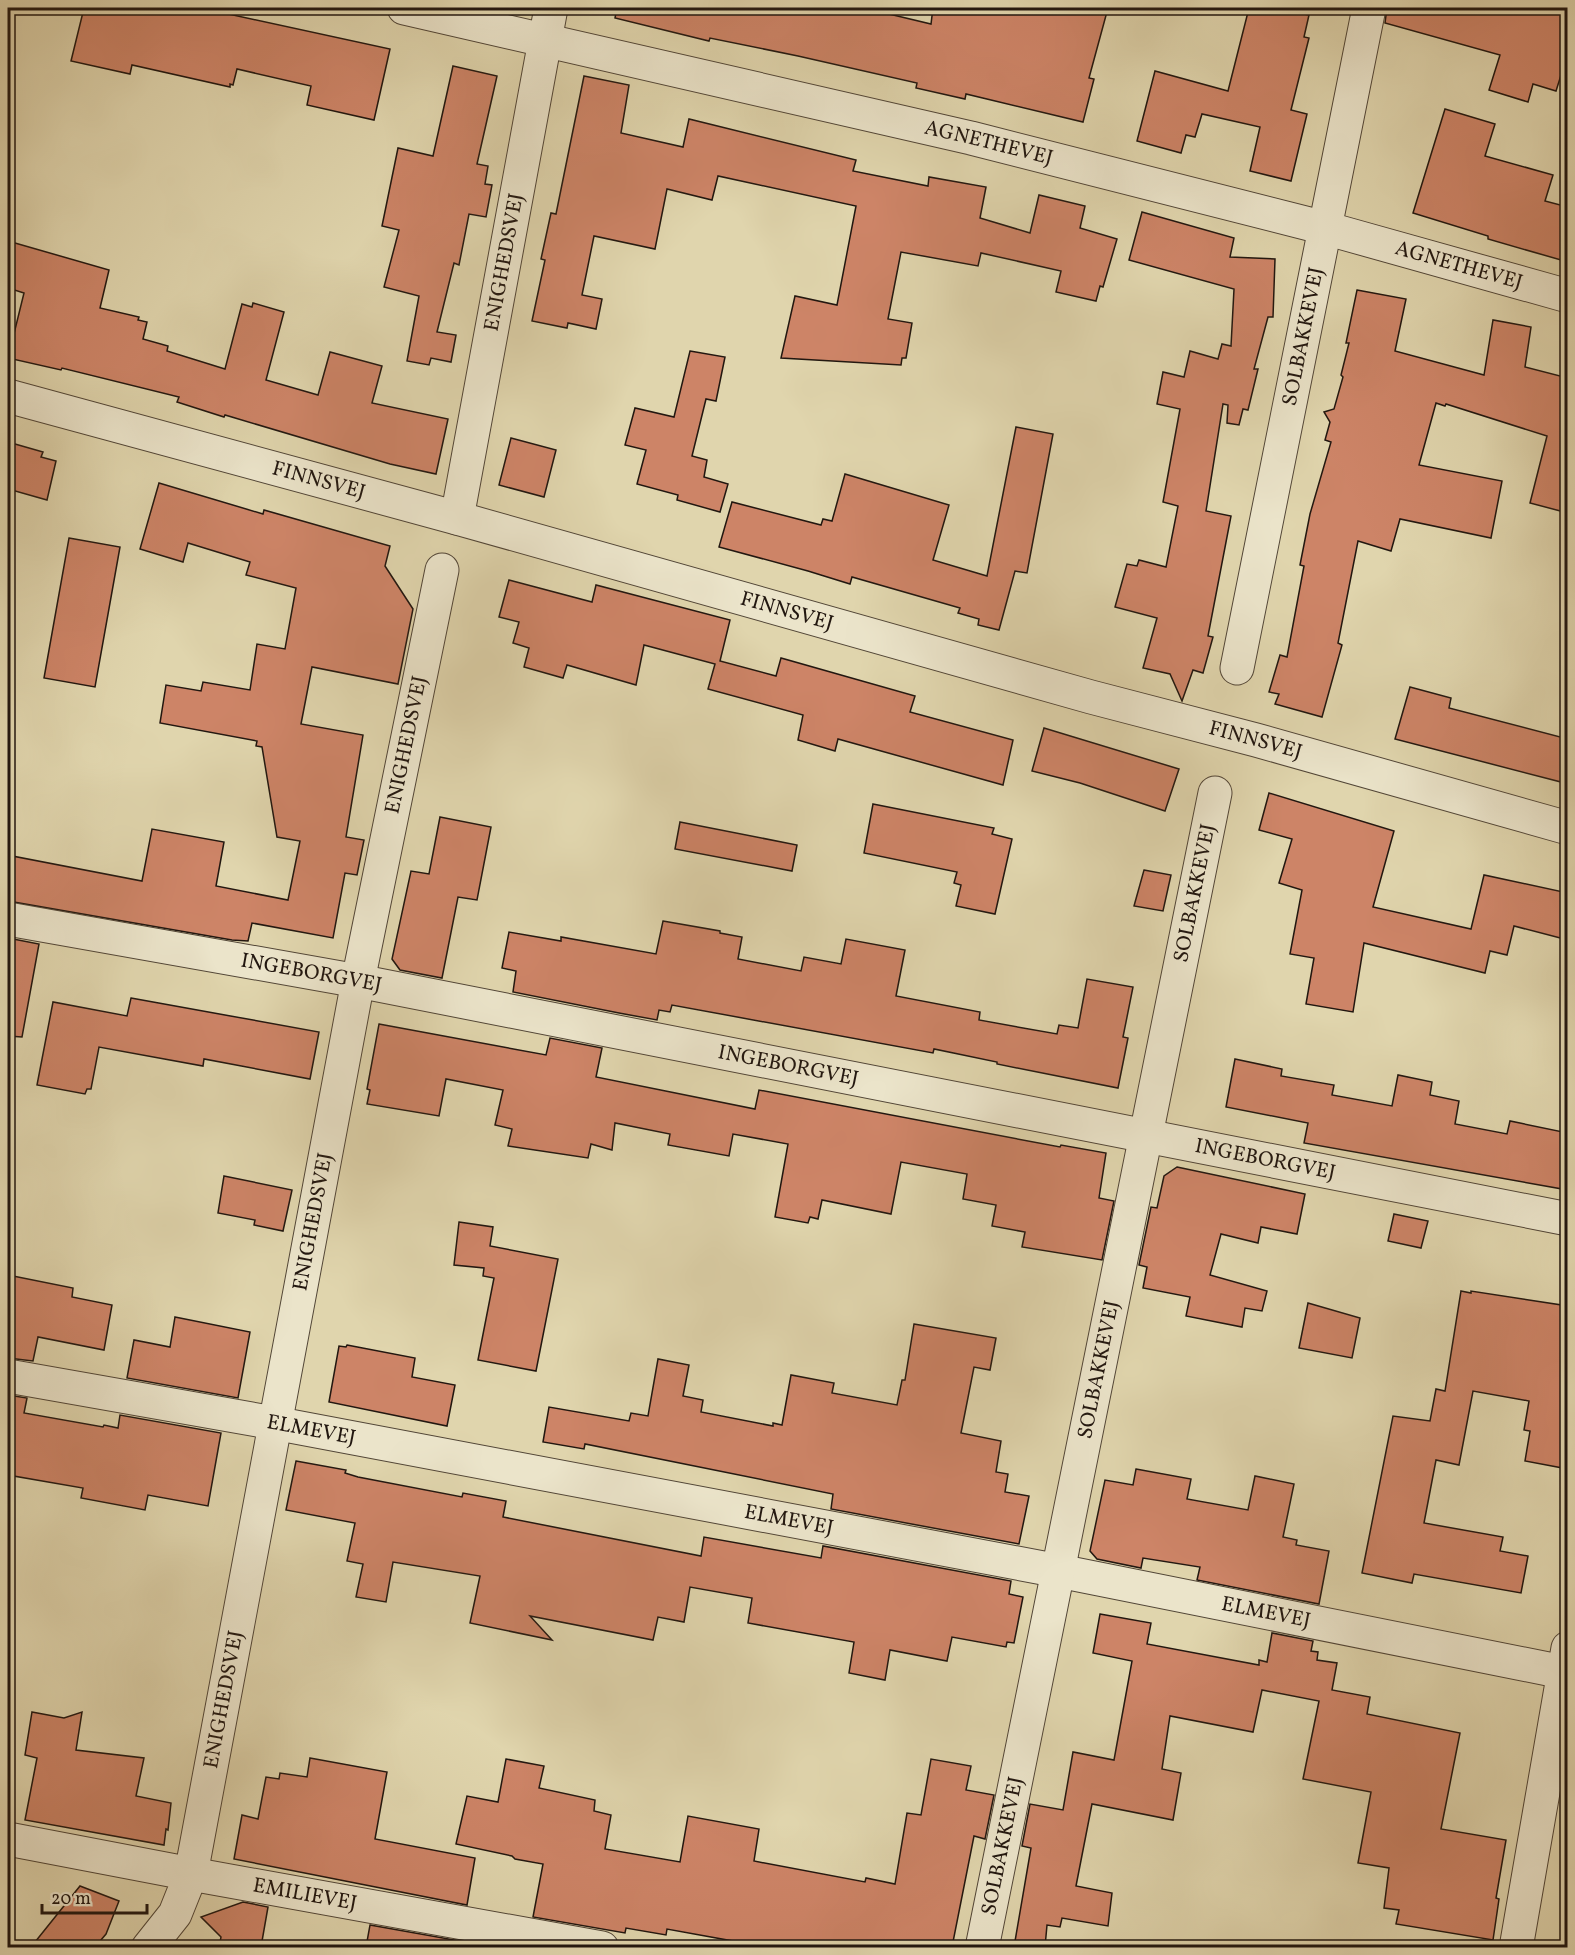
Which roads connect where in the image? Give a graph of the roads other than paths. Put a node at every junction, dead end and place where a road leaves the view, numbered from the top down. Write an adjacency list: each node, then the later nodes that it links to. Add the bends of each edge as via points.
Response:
1 (404, 8): 4 (street, AGNETHEVEJ)
2 (551, 8): 4 (street, ENIGHEDSVEJ)
3 (1369, 8): 5 (street, SOLBAKKEVEJ)
4 (545, 40): 5 (street, AGNETHEVEJ, via 971,138); 8 (street, ENIGHEDSVEJ)
5 (1325, 228): 6 (street, AGNETHEVEJ); 10 (street, SOLBAKKEVEJ)
6 (1568, 296)
7 (8, 396): 8 (street, FINNSVEJ)
8 (457, 518): 12 (street, FINNSVEJ)
9 (442, 570): 14 (street, ENIGHEDSVEJ)
10 (1238, 668)
11 (1215, 793): 15 (street, SOLBAKKEVEJ)
12 (1568, 828)
13 (8, 919): 14 (street, INGEBORGVEJ)
14 (358, 981): 15 (street, INGEBORGVEJ); 18 (street, ENIGHEDSVEJ)
15 (1146, 1135): 16 (street, INGEBORGVEJ); 19 (street, SOLBAKKEVEJ)
16 (1568, 1219)
17 (8, 1376): 18 (street, ELMEVEJ)
18 (274, 1423): 19 (street, ELMEVEJ); 22 (street, ENIGHEDSVEJ)
19 (1059, 1571): 20 (street, ELMEVEJ); 25 (street, SOLBAKKEVEJ)
20 (1566, 1665): 26 (street)
21 (8, 1839): 22 (street, EMILIEVEJ)
22 (191, 1874): 23 (street, ENIGHEDSVEJ, via 175,1914); 24 (street, EMILIEVEJ)
23 (148, 1947)
24 (602, 1947)
25 (982, 1947)
26 (1516, 1947)

